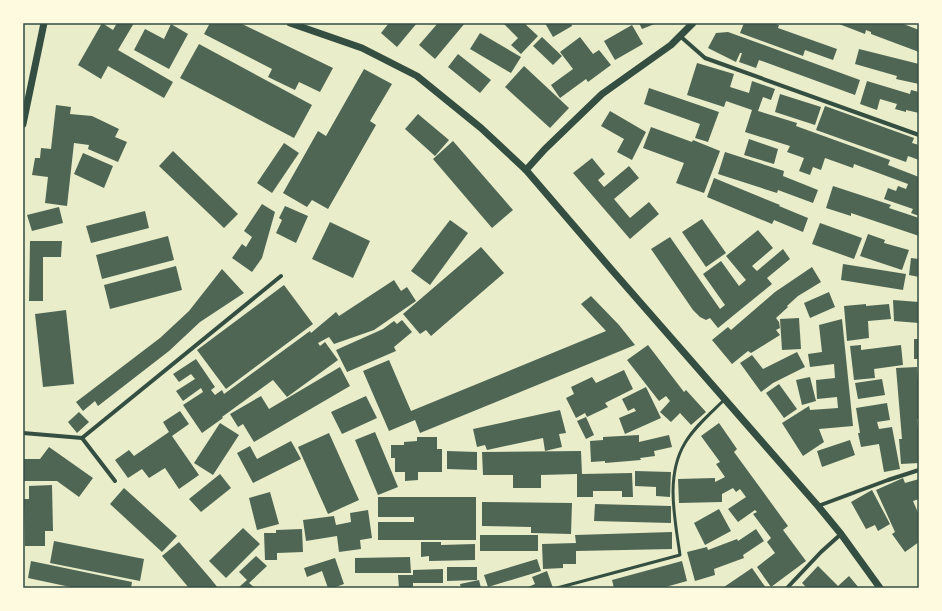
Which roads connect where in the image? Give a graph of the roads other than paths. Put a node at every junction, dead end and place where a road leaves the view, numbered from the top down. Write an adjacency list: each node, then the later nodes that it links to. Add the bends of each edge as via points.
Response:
1 (44, 23): 5 (street)
2 (290, 23): 7 (street, via 362,48 417,76 481,128)
3 (693, 23): 4 (street)
4 (680, 36): 6 (street, via 705,58); 7 (street, via 602,94)
5 (23, 124)
6 (919, 136)
7 (526, 170): 9 (street)
8 (281, 276): 11 (street)
9 (725, 400): 14 (street); 16 (lane, via 699,425 685,443 679,457 674,478 674,504 680,555)
10 (23, 433): 11 (street)
11 (82, 438): 13 (street)
12 (919, 470): 14 (street)
13 (115, 481)
14 (818, 506): 15 (street)
15 (841, 534): 17 (street); 18 (street)
16 (557, 588)
17 (787, 588)
18 (880, 588)

